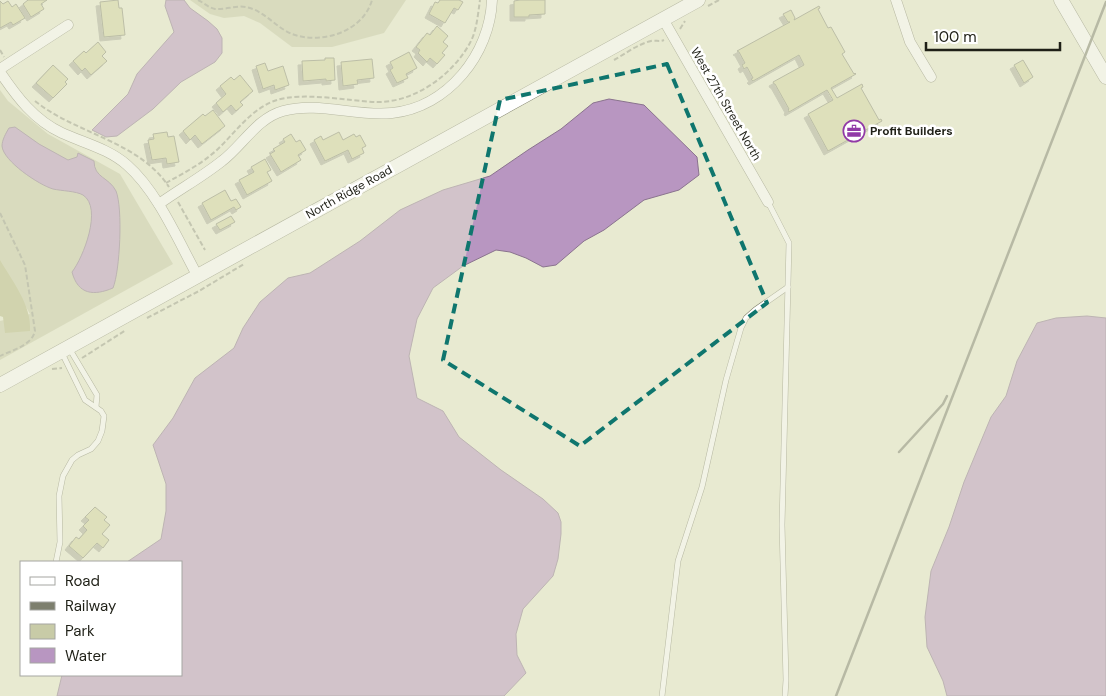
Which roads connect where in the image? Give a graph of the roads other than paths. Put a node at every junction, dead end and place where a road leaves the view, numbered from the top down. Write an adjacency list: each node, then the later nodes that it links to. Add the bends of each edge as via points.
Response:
1 (492, 0): 11 (street, via 484,41 458,80 437,96 393,113 305,108 282,111 254,130 223,161)
2 (698, 0): 5 (main road, North Ridge Road)
3 (896, 0): 9 (street, via 910,42)
4 (1061, 0): 8 (main road)
5 (663, 19): 10 (street, West 27th Street North); 12 (main road, North Ridge Road)
6 (68, 25): 7 (street)
7 (0, 71): 11 (street, via 18,99 36,116 61,132 112,154 128,166)
8 (1106, 77)
9 (931, 78)
10 (768, 202): 13 (lane, via 789,243)
11 (159, 204): 12 (street)
12 (197, 275): 14 (main road, North Ridge Road)
13 (788, 287): 18 (lane, via 746,318 741,328 702,487 678,561); 19 (lane, via 782,525)
14 (64, 349): 15 (main road, North Ridge Road); 16 (lane, via 85,400); 16 (lane, via 97,395)
15 (0, 384)
16 (96, 407): 17 (lane, via 104,416 100,437 91,449 72,460 63,476)
17 (56, 561)
18 (662, 696)
19 (784, 696)

